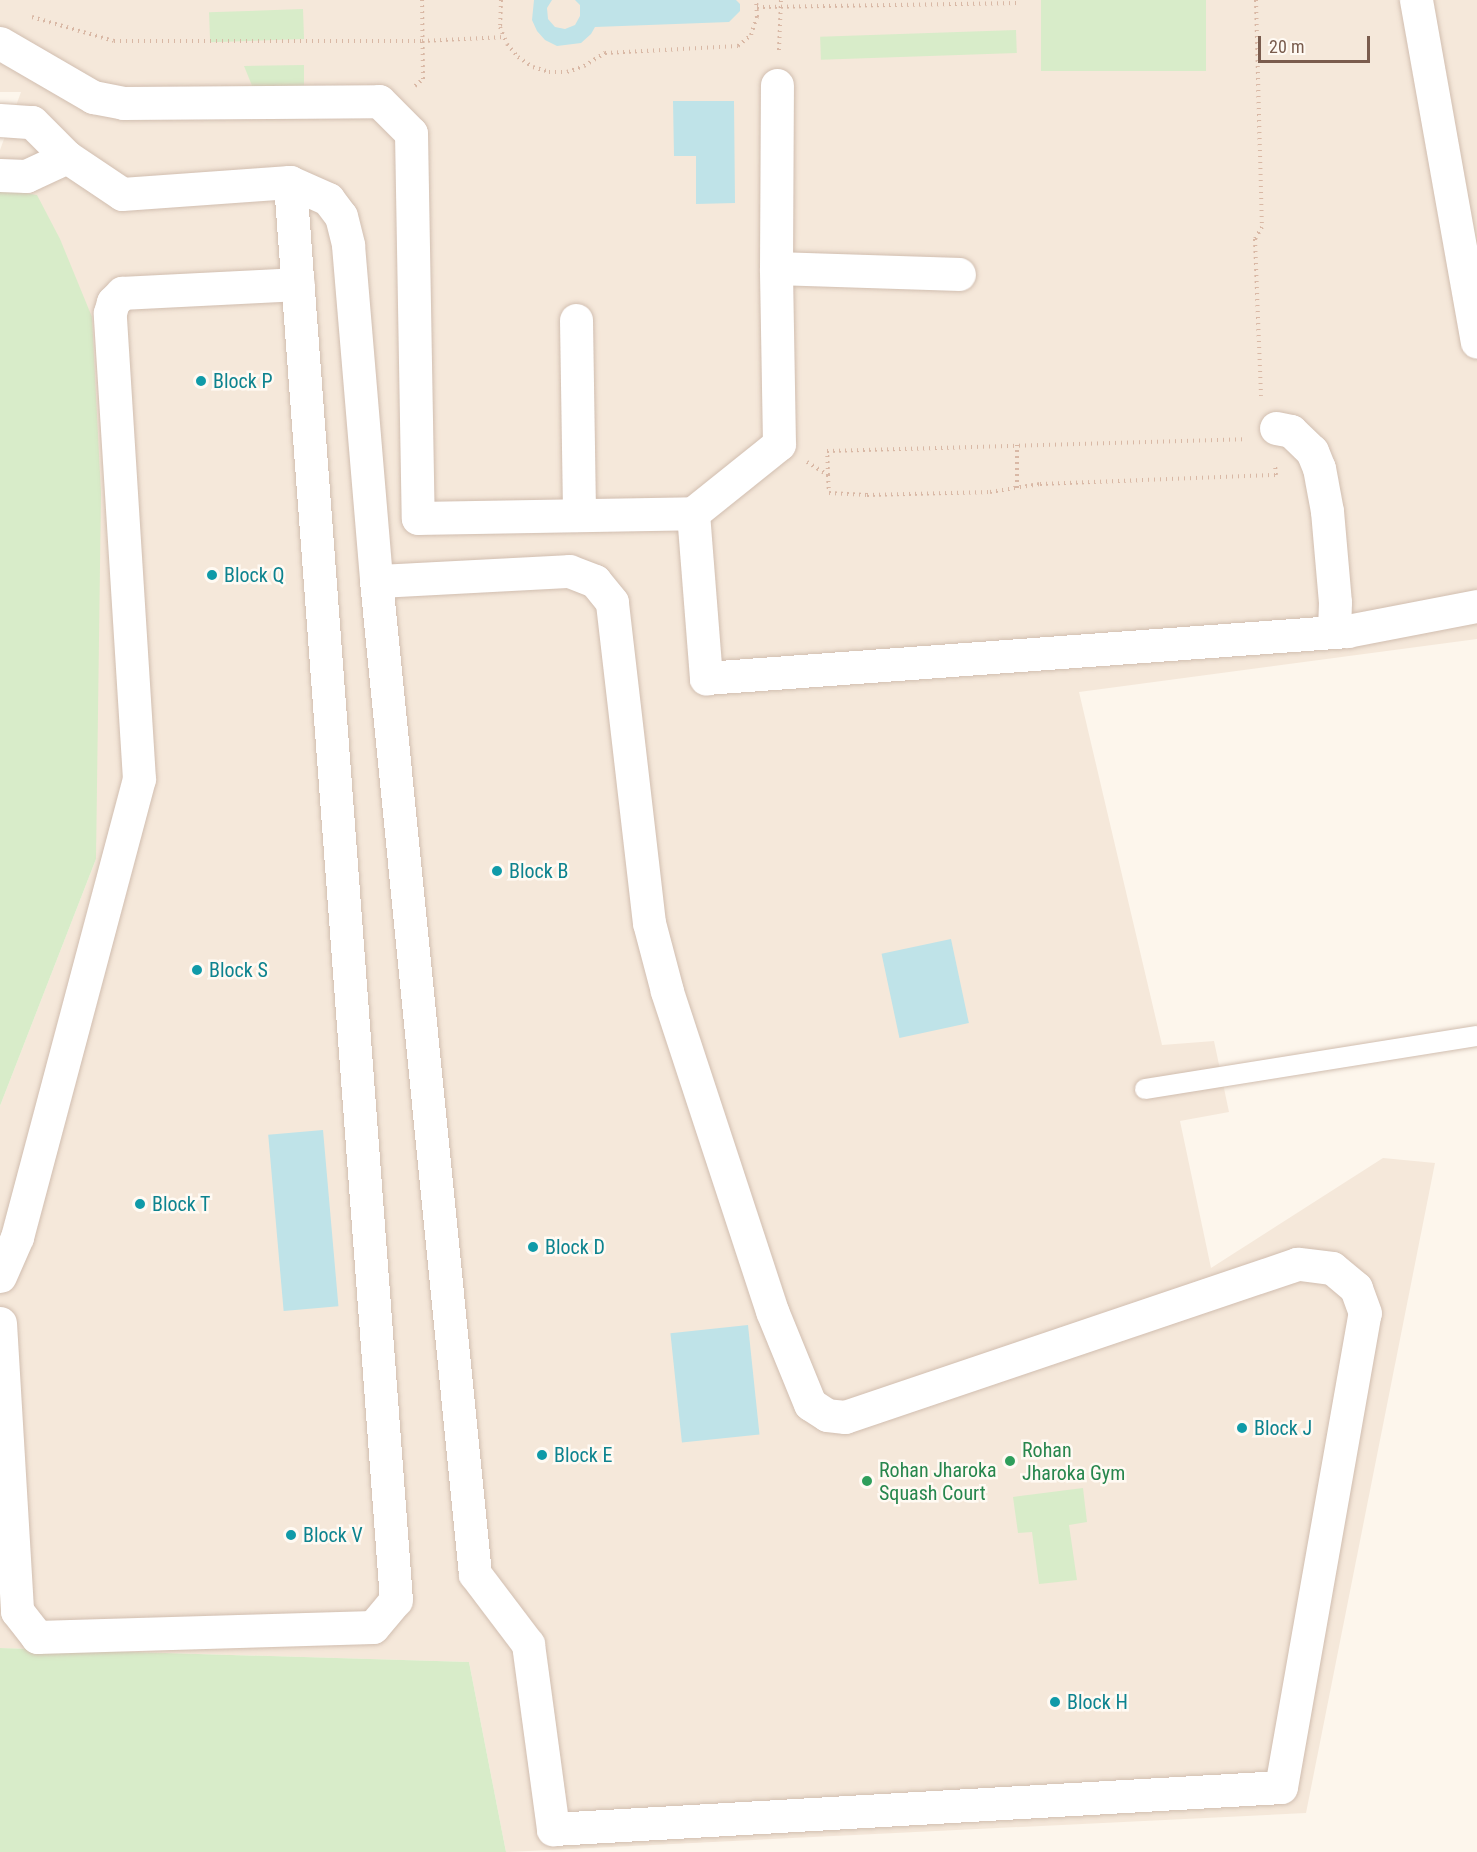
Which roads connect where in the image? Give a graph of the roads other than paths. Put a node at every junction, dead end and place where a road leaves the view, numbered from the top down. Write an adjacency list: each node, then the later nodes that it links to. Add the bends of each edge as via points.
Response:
1 (1416, 0): 12 (street)
2 (0, 43): 15 (street, via 93,97 123,103 379,101 411,133 418,518)
3 (777, 85): 8 (street)
4 (0, 120): 5 (street, via 32,122)
5 (68, 157): 6 (street, via 26,176); 7 (street, via 122,194)
6 (0, 175)
7 (290, 182): 10 (street); 16 (street, via 328,200 341,216 348,245)
8 (776, 268): 9 (street); 14 (street, via 779,444)
9 (959, 274)
10 (298, 284): 21 (street, via 122,293 112,302 140,779 17,1237); 22 (street, via 396,1600 373,1627 37,1637 17,1611)
11 (576, 320): 15 (street)
12 (1477, 342)
13 (1263, 423): 18 (street, via 1291,431 1312,451 1319,468 1328,511)
14 (693, 513): 15 (street); 18 (street, via 706,678)
15 (579, 515)
16 (376, 581): 16 (street, via 569,571 595,581 612,602 649,923 667,991 772,1311 810,1404 827,1415 845,1417 1298,1264 1332,1268 1356,1288 1365,1313 1281,1787 553,1829 528,1644 475,1574)
17 (1477, 606): 18 (street)
18 (1334, 632)
19 (1477, 1036): 20 (lane)
20 (1145, 1089)
21 (0, 1276)
22 (0, 1323)

